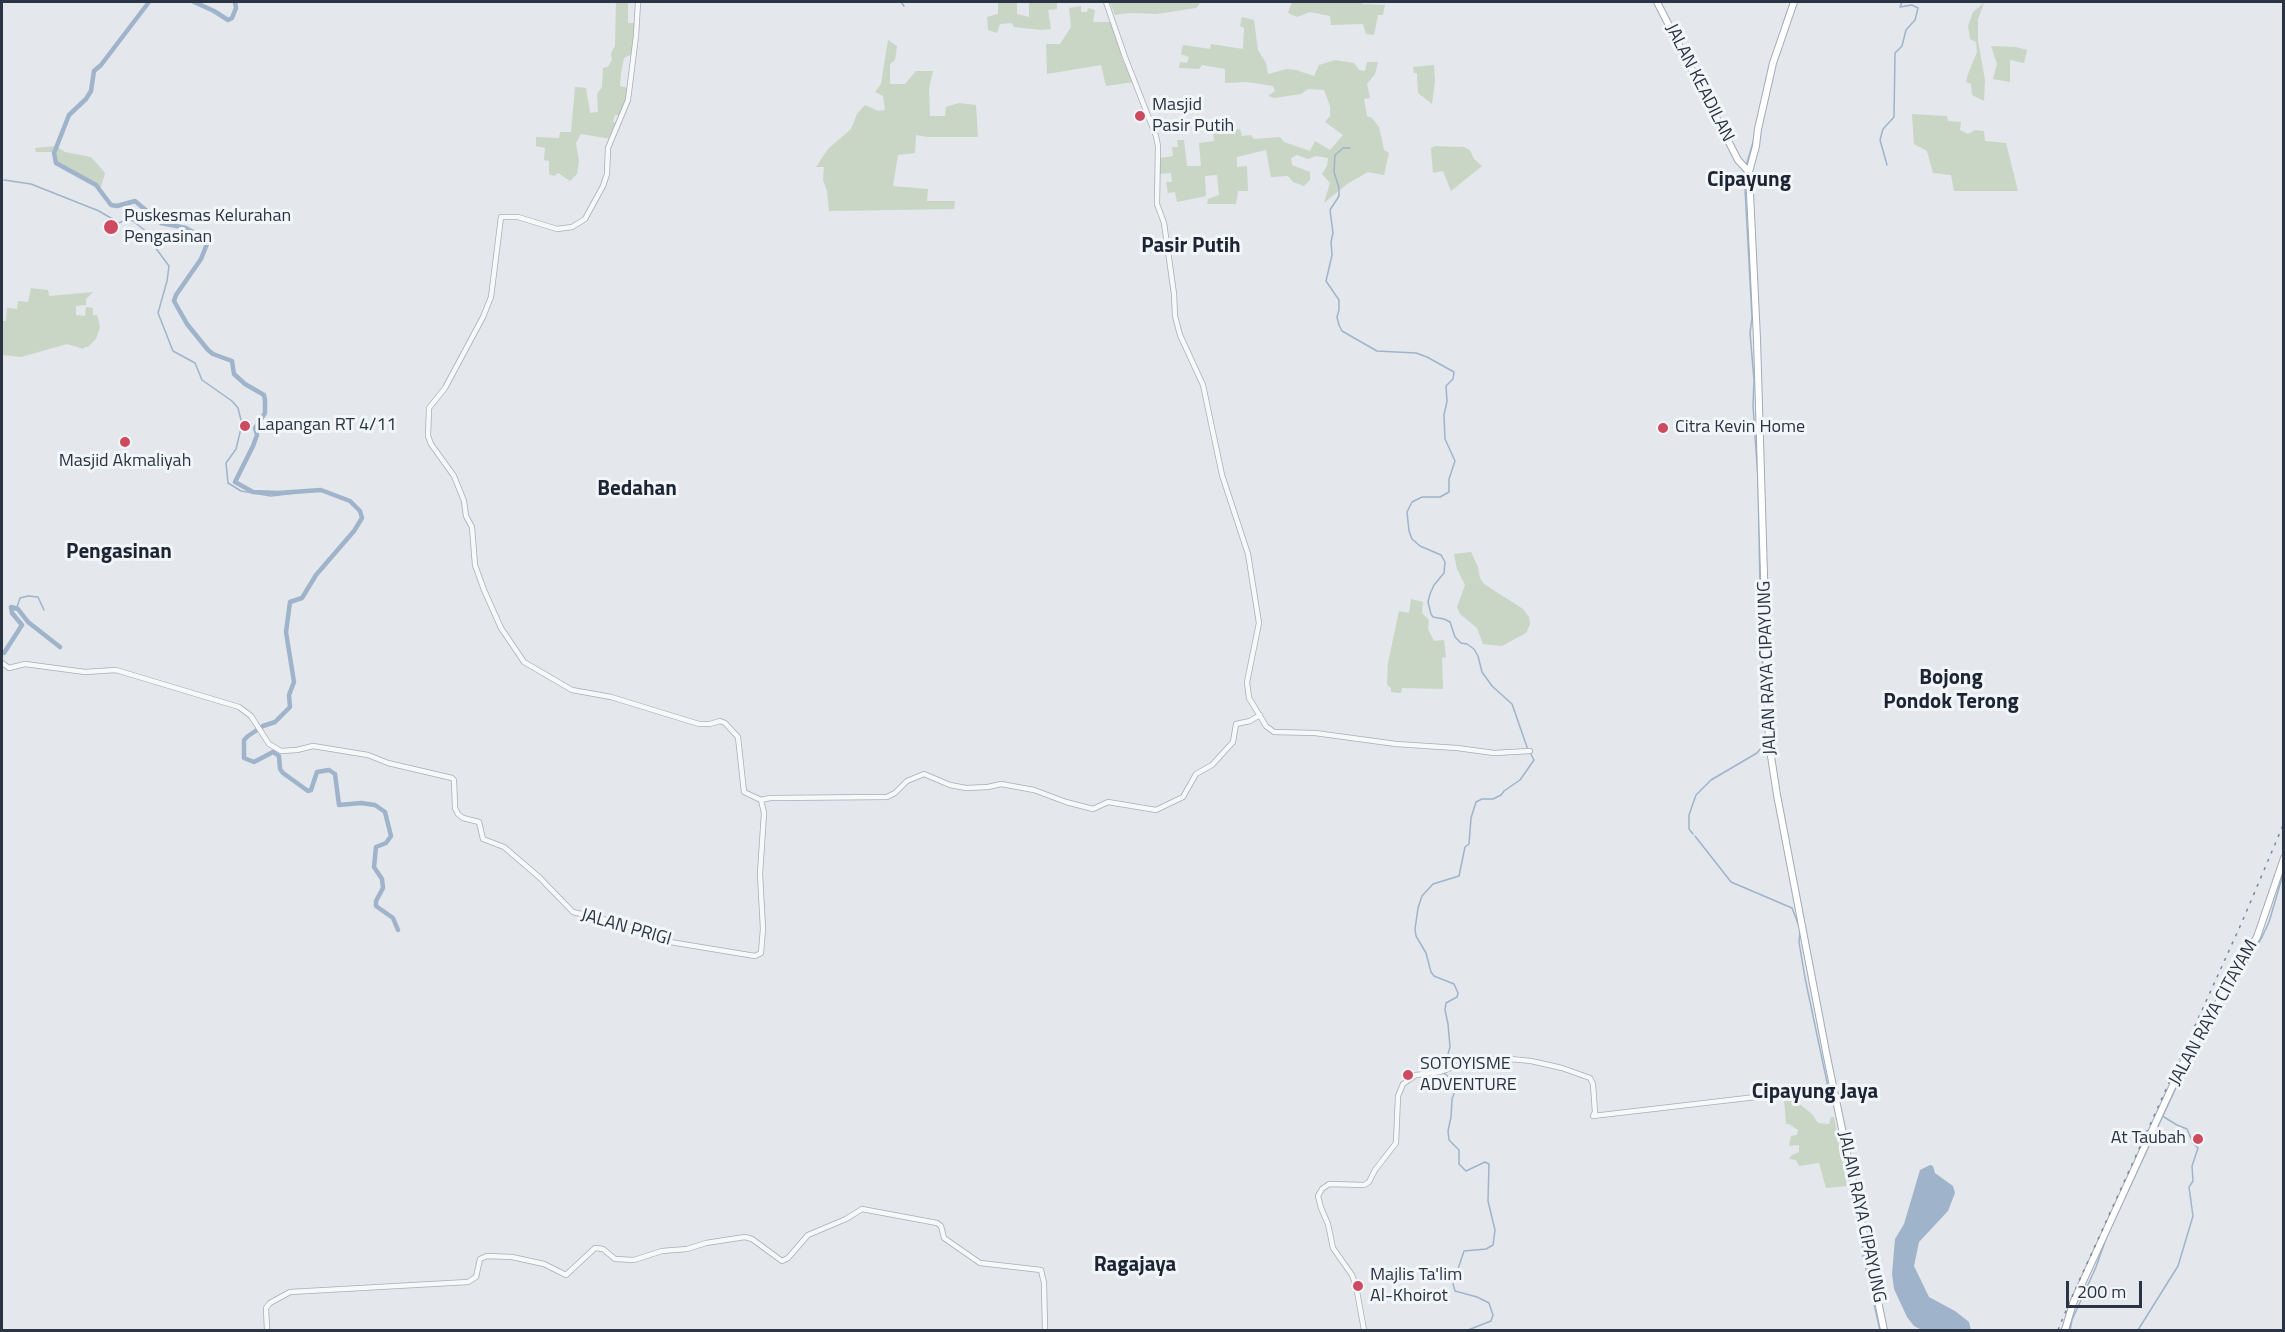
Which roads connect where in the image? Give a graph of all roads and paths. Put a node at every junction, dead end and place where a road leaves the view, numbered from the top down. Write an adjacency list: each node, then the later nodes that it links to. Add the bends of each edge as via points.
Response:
1 (638, 2): 9 (street, via 628,100 608,148 603,186 585,219 572,227 557,229 518,217 501,217 489,302 445,388 429,407 428,436 463,498 472,527 475,565 484,590 501,628 524,662 572,690 611,697 699,724 723,721 738,736 744,792)
2 (1106, 2): 7 (street, via 1156,136 1157,204 1164,223 1175,316 1203,385 1222,476 1248,554 1259,616 1247,687)
3 (1657, 2): 5 (main road, JALAN KEADILAN)
4 (1794, 2): 5 (main road, JALAN RAYA CIPAYUNG, via 1773,63 1756,146)
5 (1746, 166): 11 (main road, JALAN RAYA CIPAYUNG, via 1757,339 1770,755)
6 (2, 663): 9 (street, JALAN PRIGI, via 9,668 25,664 86,672 116,670 236,705 250,714 271,745 281,751 308,747 368,755 453,779 459,816 479,822 483,839 504,847 573,912 619,923 670,942 755,956 762,953 764,929 760,887 764,815)
7 (1260, 714): 8 (street, via 1267,728 1274,732 1500,753); 9 (street, via 1236,724 1233,742 1212,765 1196,774 1183,797 1156,810 1108,802 1093,809 1034,790 1001,784 966,788 924,774 907,781 887,797)
8 (1527, 752)
9 (761, 800)
10 (2283, 858): 17 (main road, JALAN RAYA CITAYAM, via 2257,937 2184,1061 2073,1304)
11 (1830, 1090): 12 (main road, JALAN RAYA CIPAYUNG); 12 (street); 15 (street, via 1595,1115 1592,1080 1562,1068 1520,1059 1473,1060 1443,1071 1416,1075 1399,1089 1396,1143 1368,1183 1330,1184 1319,1192 1331,1244 1356,1286)
12 (1834, 1100): 16 (main road, JALAN RAYA CIPAYUNG)
13 (267, 1330): 14 (street, via 266,1308 293,1292 468,1282 476,1277 480,1259 487,1256 544,1264 566,1275 595,1248 615,1259 634,1260 741,1237 752,1239 782,1261 808,1234 862,1209 937,1223 944,1238 976,1262 1041,1270)
14 (1045, 1330)
15 (1364, 1330)
16 (1884, 1330)
17 (2065, 1330)

